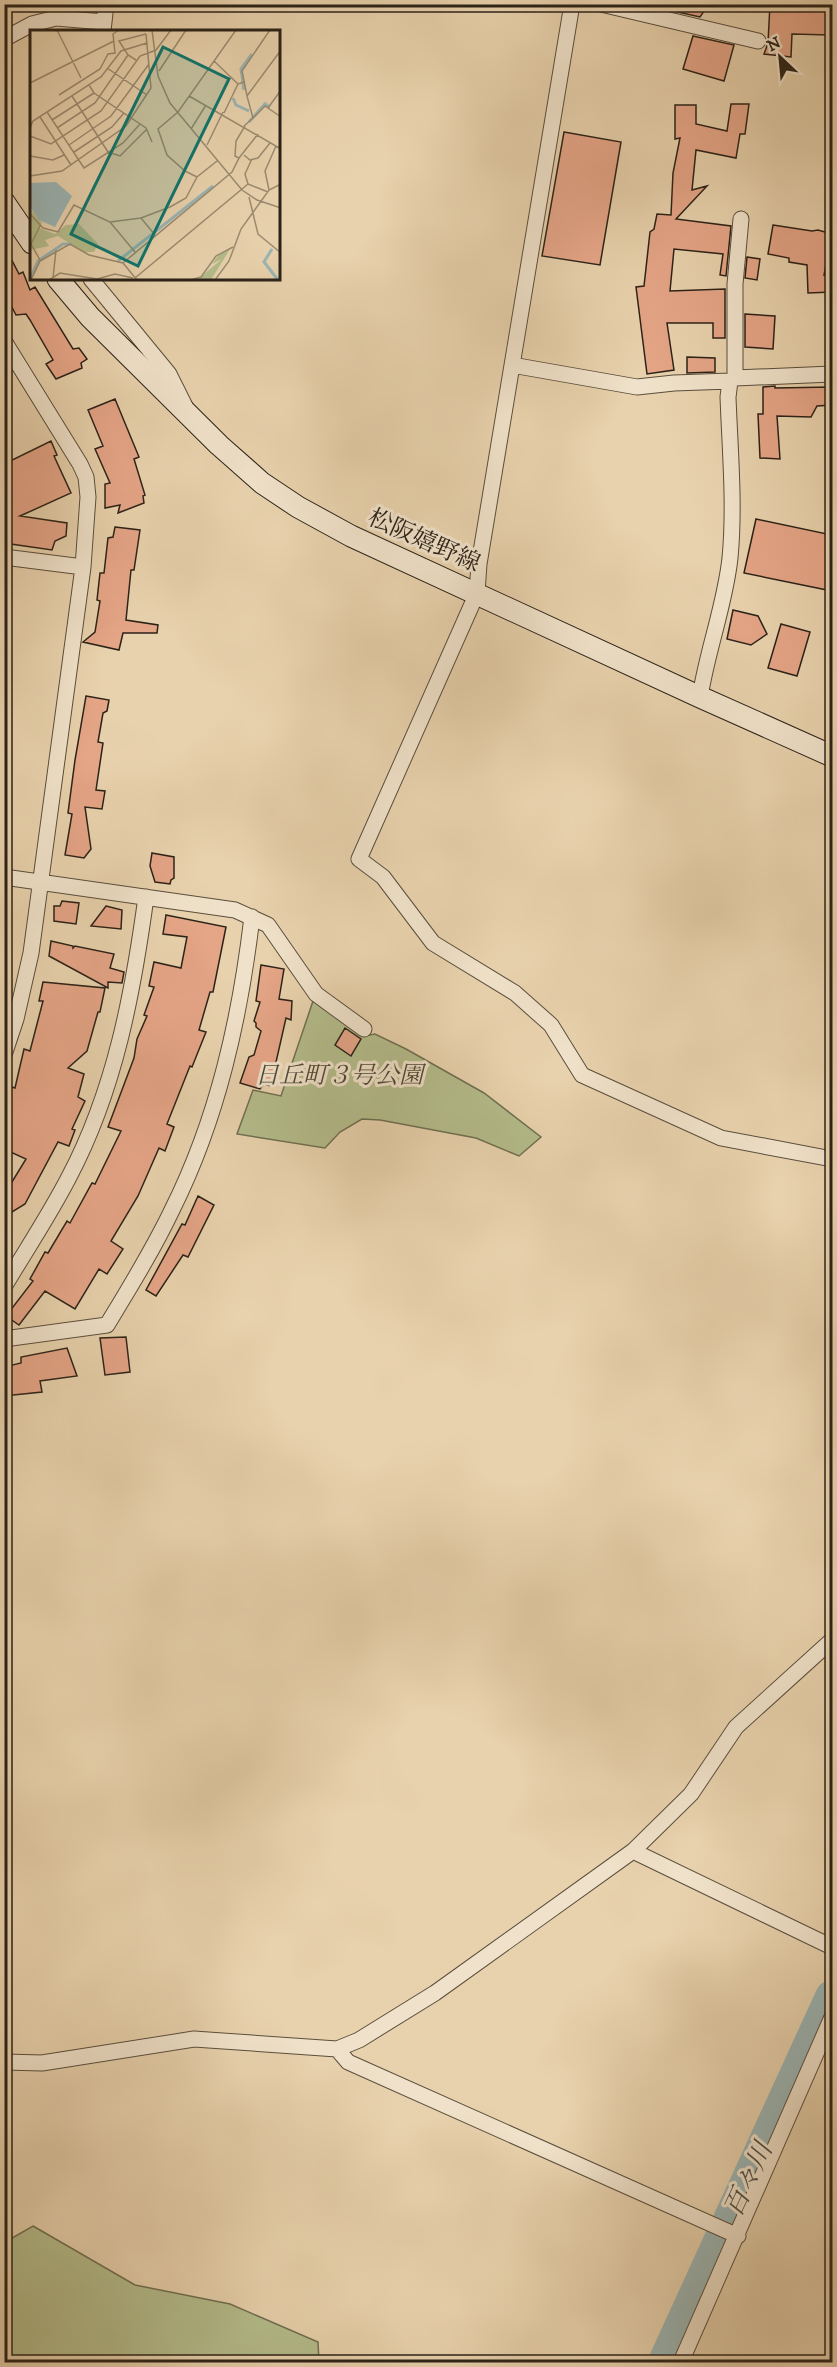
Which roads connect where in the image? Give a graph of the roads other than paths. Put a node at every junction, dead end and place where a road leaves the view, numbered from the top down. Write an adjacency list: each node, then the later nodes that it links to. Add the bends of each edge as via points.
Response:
1 (106, 4): 4 (street)
2 (572, 4): 13 (street)
3 (601, 4): 6 (street)
4 (103, 27): 5 (street, via 56,18 32,24)
5 (4, 39)
6 (758, 41)
7 (4, 202): 9 (main road)
8 (741, 219): 15 (street)
9 (30, 240)
10 (59, 280): 16 (main road, 松阪嬉野線)
11 (92, 280): 16 (street, via 170,374)
12 (4, 341): 18 (street, via 86,477 88,520)
13 (512, 365): 15 (street, via 637,387); 19 (street)
14 (832, 374): 15 (street)
15 (732, 380): 20 (street, via 728,397 730,560)
16 (192, 420): 19 (main road, 松阪嬉野線, via 262,483 298,507 351,536)
17 (4, 557): 18 (street)
18 (83, 567): 23 (street)
19 (477, 593): 20 (main road, 松阪嬉野線); 28 (street, via 359,860 383,877 433,943 515,993 550,1025 582,1075 721,1138)
20 (700, 698): 21 (main road, 松阪嬉野線)
21 (832, 756)
22 (4, 877): 23 (street)
23 (40, 882): 24 (street); 27 (street, via 27,972)
24 (146, 897): 25 (street, via 235,910); 29 (street, via 127,1015 90,1129 69,1177)
25 (252, 917): 26 (street, via 268,925 316,994); 30 (street, via 240,1005 222,1077 191,1168 143,1266 107,1325)
26 (364, 1029)
27 (4, 1055)
28 (832, 1159)
29 (4, 1287)
30 (4, 1339)
31 (832, 1640): 32 (street, via 736,1727 691,1794)
32 (633, 1851): 33 (street); 35 (street, via 435,1993 359,2040)
33 (832, 1947)
34 (832, 2018): 37 (street)
35 (337, 2049): 36 (street, via 194,2039 42,2063); 37 (street, via 348,2062)
36 (4, 2062)
37 (738, 2236): 38 (street)
38 (681, 2362)

